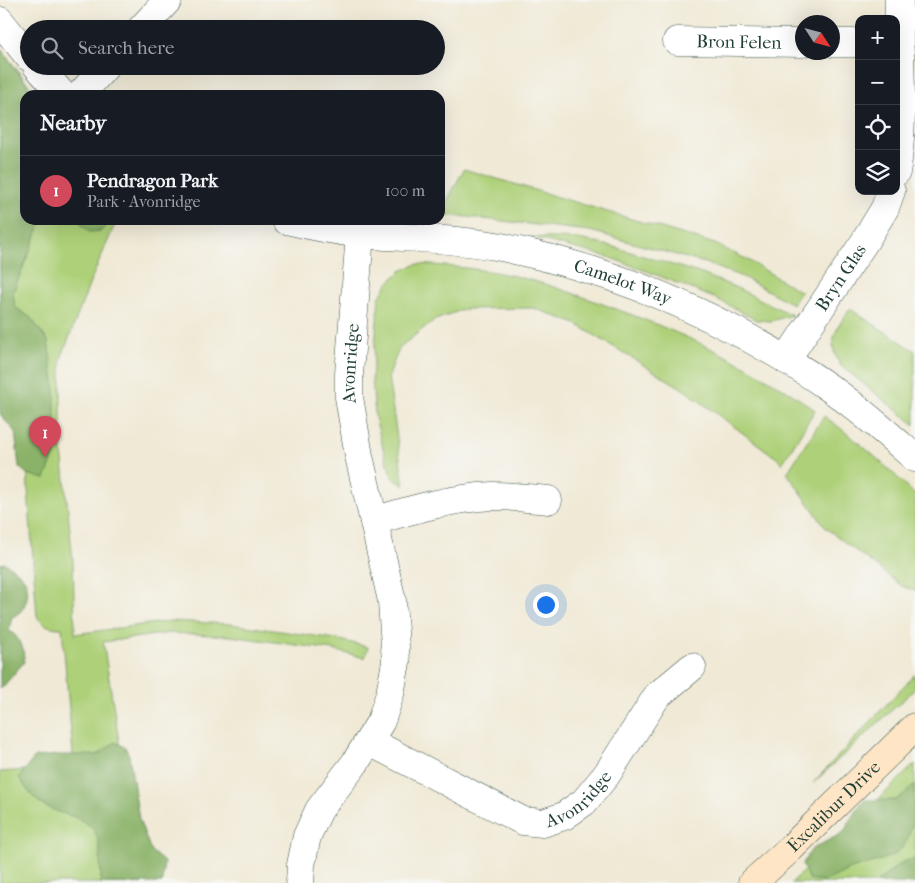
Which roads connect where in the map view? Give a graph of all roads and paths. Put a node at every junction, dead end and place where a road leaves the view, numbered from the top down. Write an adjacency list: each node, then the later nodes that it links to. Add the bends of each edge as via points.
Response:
1 (168, 0): 4 (street)
2 (898, 0): 3 (street)
3 (898, 15)
4 (149, 20)
5 (0, 21): 10 (street)
6 (677, 41): 7 (street, Bron Felen)
7 (795, 43)
8 (840, 43): 9 (street)
9 (855, 43)
10 (20, 46)
11 (898, 60): 16 (street)
12 (45, 75): 14 (street)
13 (98, 75): 15 (street)
14 (59, 90)
15 (84, 90)
16 (899, 150)
17 (900, 181): 18 (street)
18 (915, 185)
19 (890, 195): 22 (street, Bryn Glas, via 865,241)
20 (308, 225): 21 (street, Camelot Way)
21 (360, 234): 22 (street, Camelot Way, via 494,246 595,270 704,314); 25 (street, Avonridge, via 348,397)
22 (786, 360): 23 (street, Camelot Way, via 834,391)
23 (915, 458)
24 (548, 500): 25 (street, via 493,496 465,499)
25 (374, 521): 28 (street, Avonridge, via 392,601 396,662 390,694)
26 (692, 667): 28 (street, Avonridge, via 657,696 584,802 564,816 543,823 523,821)
27 (915, 727): 30 (street, Excalibur Drive)
28 (370, 742): 29 (street, Avonridge, via 319,810 307,836)
29 (300, 883)
30 (752, 883)

